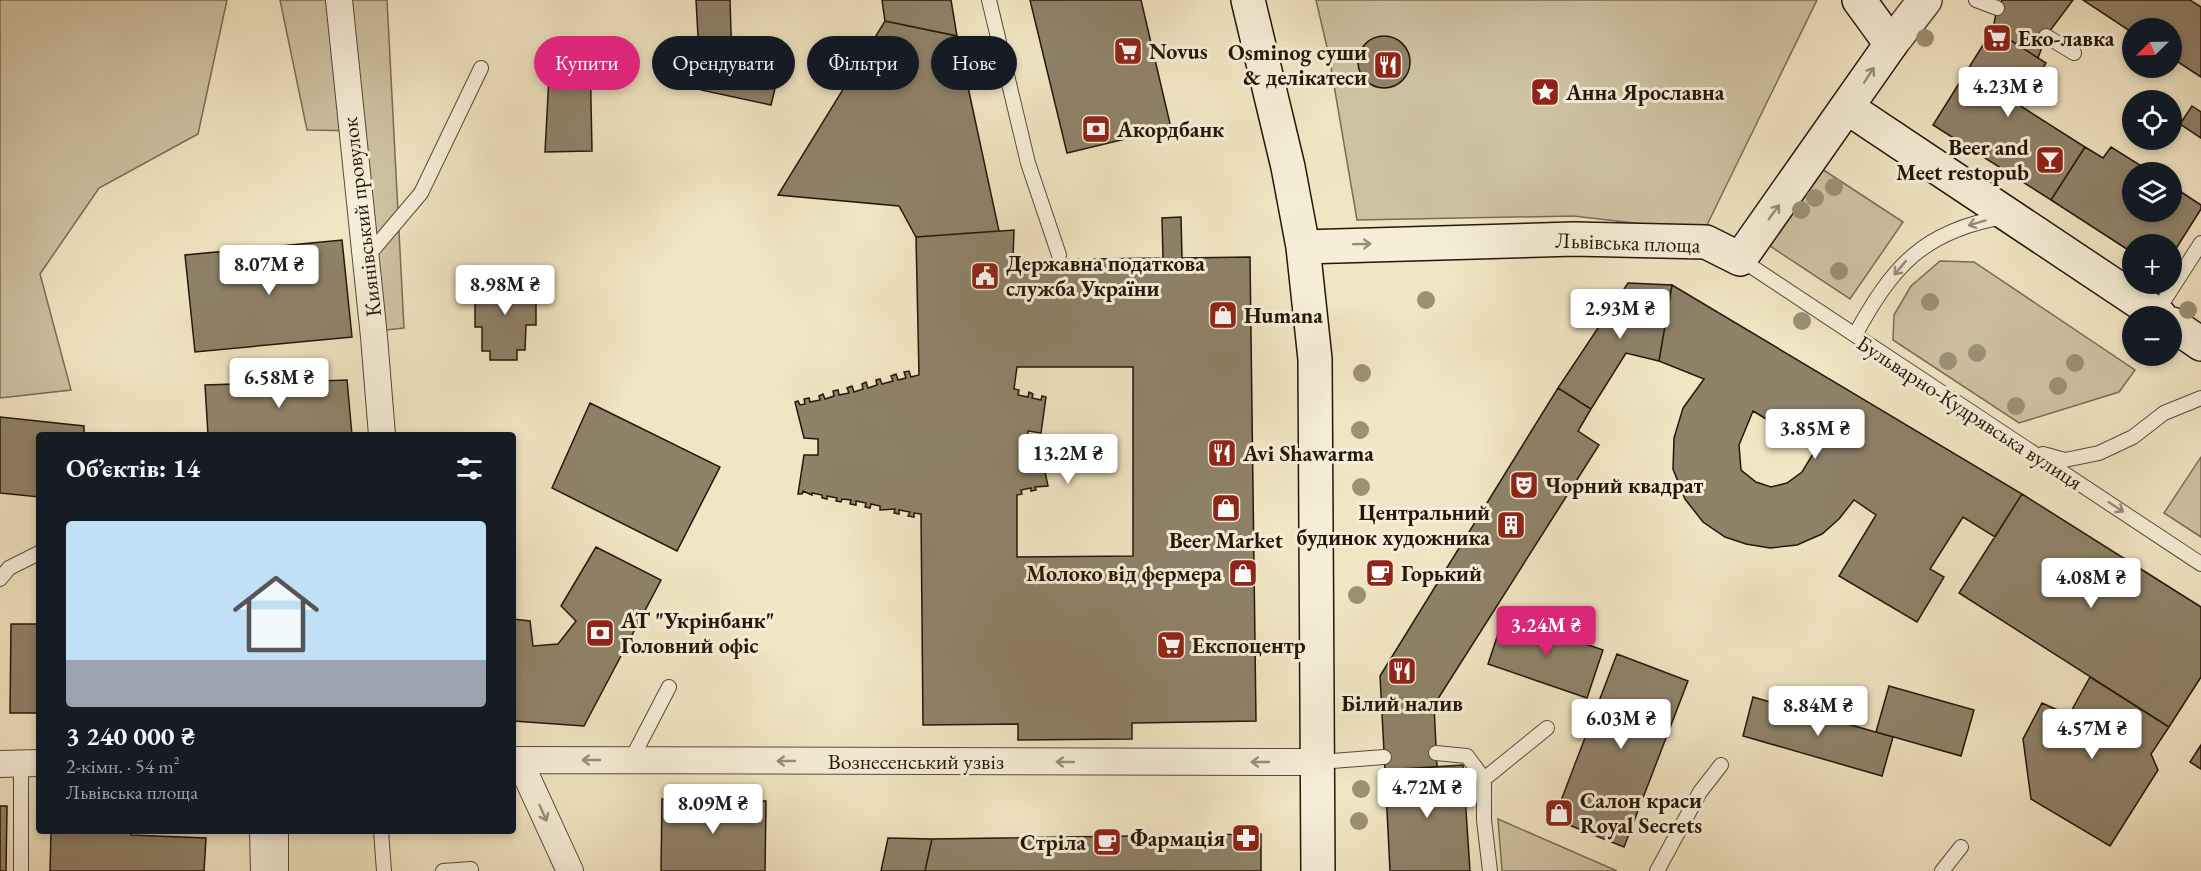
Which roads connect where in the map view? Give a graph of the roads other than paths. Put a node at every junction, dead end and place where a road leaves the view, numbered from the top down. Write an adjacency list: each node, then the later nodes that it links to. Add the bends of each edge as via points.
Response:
1 (339, 0): 17 (street, Киянівський провулок)
2 (989, 0): 16 (lane, via 1028,163)
3 (1248, 0): 15 (main road)
4 (1859, 0): 9 (main road)
5 (1925, 0): 9 (main road)
6 (1976, 0): 7 (lane)
7 (1997, 8)
8 (2046, 36): 10 (lane)
9 (1891, 44): 12 (main road, one-way to 9)
10 (2074, 53)
11 (481, 68): 17 (lane, via 421,193)
12 (1848, 108): 13 (main road); 18 (main road, one-way to 12)
13 (2008, 216): 19 (main road); 22 (lane, one-way to 22, via 1946,233 1909,257 1877,294)
14 (2201, 243): 20 (lane)
15 (1303, 247): 18 (main road, Львівська площа, one-way to 18, via 1574,239 1706,242); 36 (main road, via 1315,359)
16 (1059, 255)
17 (366, 258): 25 (street, Киянівський провулок)
18 (1740, 259): 22 (lane, Бульварно-Кудрявська вулиця)
19 (2145, 306)
20 (2169, 306)
21 (2182, 331): 23 (main road)
22 (1855, 335): 26 (lane, Бульварно-Кудрявська вулиця)
23 (2201, 344)
24 (2201, 398): 26 (lane, via 2164,413 2133,437 2099,453 2065,460)
25 (382, 432)
26 (2032, 452): 28 (lane, Бульварно-Кудрявська вулиця, one-way to 28)
27 (36, 554): 29 (lane, via 9,567)
28 (2201, 564)
29 (0, 579)
30 (669, 687): 35 (lane)
31 (1547, 728): 39 (lane)
32 (1436, 753): 39 (lane, via 1467,756)
33 (1384, 757): 36 (lane)
34 (516, 760): 35 (street, Вознесенський узвіз, one-way to 34); 50 (street, one-way to 50)
35 (631, 760): 36 (street, Вознесенський узвіз, one-way to 35)
36 (1319, 762): 51 (main road)
37 (20, 764): 45 (lane)
38 (1721, 765): 53 (lane, via 1700,792)
39 (1484, 778): 52 (lane)
40 (263, 834): 46 (street)
41 (281, 834): 47 (lane)
42 (381, 834): 48 (lane)
43 (1961, 847): 54 (lane)
44 (471, 869): 49 (lane)
45 (21, 871)
46 (264, 871)
47 (281, 871)
48 (384, 871)
49 (443, 871)
50 (570, 871)
51 (1318, 871)
52 (1490, 871)
53 (1657, 871)
54 (1942, 871)

